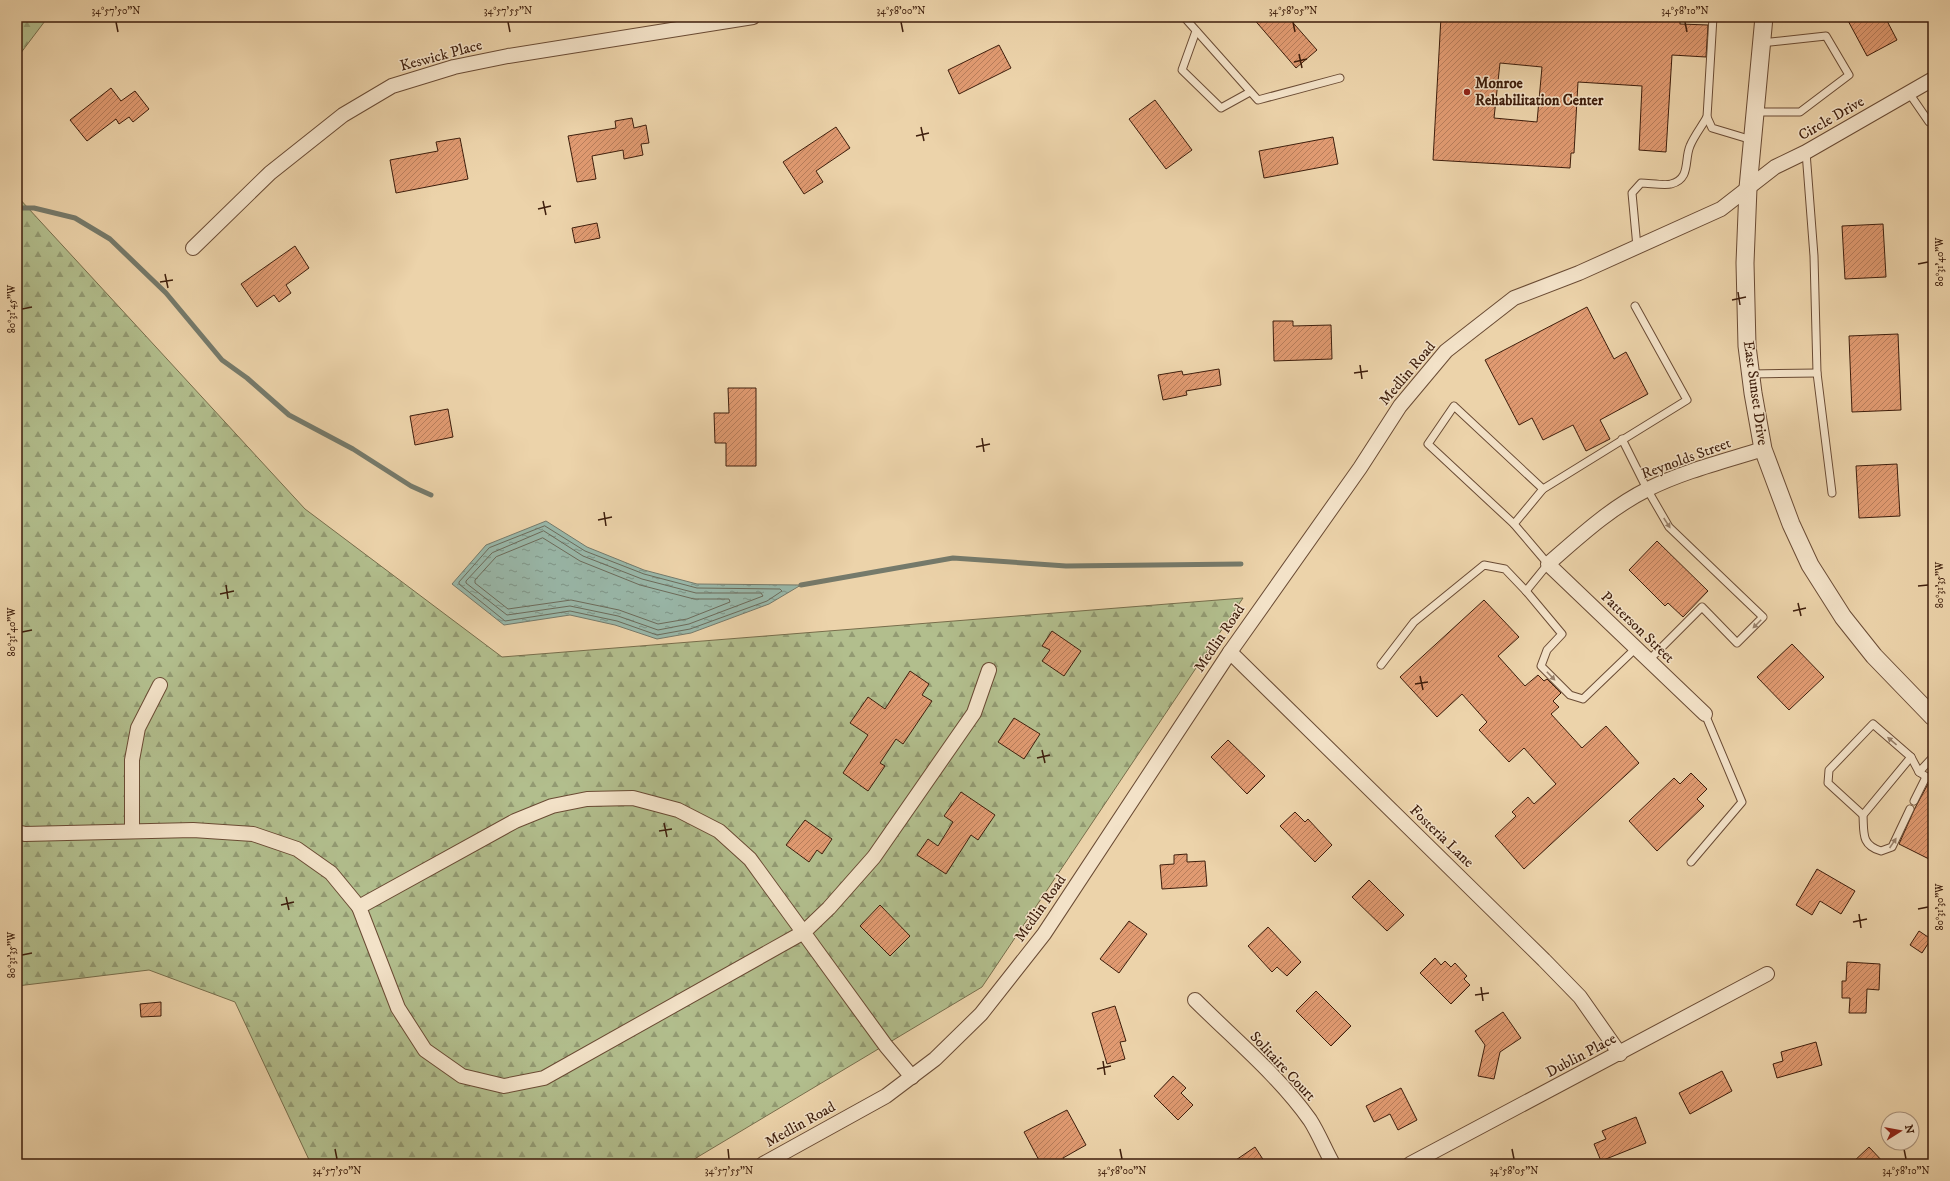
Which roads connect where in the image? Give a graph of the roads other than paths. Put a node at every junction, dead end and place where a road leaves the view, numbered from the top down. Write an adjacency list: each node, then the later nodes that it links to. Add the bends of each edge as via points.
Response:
1 (753, 17): 18 (street, Keswick Place, via 508,56 454,67 392,86 343,115 270,174)
2 (1184, 17): 5 (lane)
3 (1713, 17): 12 (lane)
4 (1764, 17): 6 (street, East Sunset Drive)
5 (1196, 31): 9 (lane); 9 (lane, via 1182,70 1221,108)
6 (1761, 43): 11 (street, East Sunset Drive); 11 (lane, via 1826,36 1849,75 1800,112)
7 (1340, 78): 9 (lane, via 1258,100)
8 (1933, 79): 10 (street, Circle Drive)
9 (1250, 92)
10 (1909, 93): 13 (lane, via 1929,122); 15 (street, Circle Drive)
11 (1755, 112): 14 (street, East Sunset Drive)
12 (1708, 117): 14 (lane, via 1712,128); 17 (lane, via 1689,147 1686,172 1679,182 1669,185 1641,183 1632,193)
13 (1933, 120)
14 (1752, 140): 16 (street, East Sunset Drive)
15 (1806, 152): 16 (street, Circle Drive, via 1774,167); 20 (lane, via 1814,256)
16 (1748, 188): 17 (street, Medlin Road, via 1722,209); 21 (street, East Sunset Drive, via 1745,263)
17 (1637, 247): 31 (street, Medlin Road, via 1514,298 1446,351 1400,406 1360,468)
18 (193, 248)
19 (1635, 306): 22 (lane, via 1687,400)
20 (1817, 373): 21 (lane); 26 (lane)
21 (1750, 374): 23 (street, East Sunset Drive)
22 (1622, 439): 24 (lane); 25 (lane)
23 (1763, 449): 25 (street, Reynolds Street, via 1693,471); 37 (street, East Sunset Drive, via 1791,524 1818,578 1843,617 1874,656)
24 (1543, 489): 27 (lane); 27 (lane, via 1454,406 1428,444)
25 (1647, 489): 28 (street, Reynolds Street, via 1598,520); 32 (lane, one-way to 32, via 1669,527 1763,617 1737,643 1702,607)
26 (1832, 493)
27 (1514, 524): 28 (lane)
28 (1548, 564): 29 (lane); 30 (street, Patterson Street)
29 (1526, 591): 30 (lane, one-way to 30, via 1562,634 1547,650 1541,666 1570,695 1583,700); 33 (lane, via 1504,569 1484,565 1414,622)
30 (1636, 648): 32 (street, Patterson Street)
31 (1230, 652): 53 (street, Fosteria Lane, via 1544,960 1580,998); 54 (street, Medlin Road, via 1044,934 981,1014 935,1059)
32 (1649, 660): 36 (street, Patterson Street)
33 (1380, 665)
34 (989, 670): 50 (street, via 974,713 874,857)
35 (160, 684): 46 (street, via 138,728 132,760)
36 (1705, 714): 48 (lane, via 1742,802)
37 (1933, 717)
38 (1911, 757): 40 (lane); 45 (lane); 45 (lane, one-way to 45, via 1873,724 1829,770 1828,783)
39 (1933, 757): 40 (lane)
40 (1919, 772): 41 (lane)
41 (1926, 777): 42 (lane); 43 (lane)
42 (1933, 781)
43 (1914, 801)
44 (1910, 809): 45 (lane, one-way to 44, via 1864,838 1872,849 1881,851 1892,846)
45 (1863, 815)
46 (132, 831): 47 (street, via 25,834); 49 (street, via 193,830 253,834 297,849 331,873)
47 (17, 832)
48 (1691, 862)
49 (359, 906): 50 (street, via 515,821 552,806 587,799 634,798 678,810 719,831 750,859); 50 (street, via 398,1008 425,1050 462,1076 504,1086 544,1078)
50 (804, 932): 54 (street, via 886,1046)
51 (1767, 974): 53 (street, Dublin Place)
52 (1195, 1000): 56 (street, Solitaire Court, via 1279,1082 1311,1122)
53 (1620, 1054): 57 (street, Dublin Place)
54 (912, 1076): 55 (street, Medlin Road, via 886,1096)
55 (763, 1164)
56 (1333, 1164)
57 (1410, 1164)

